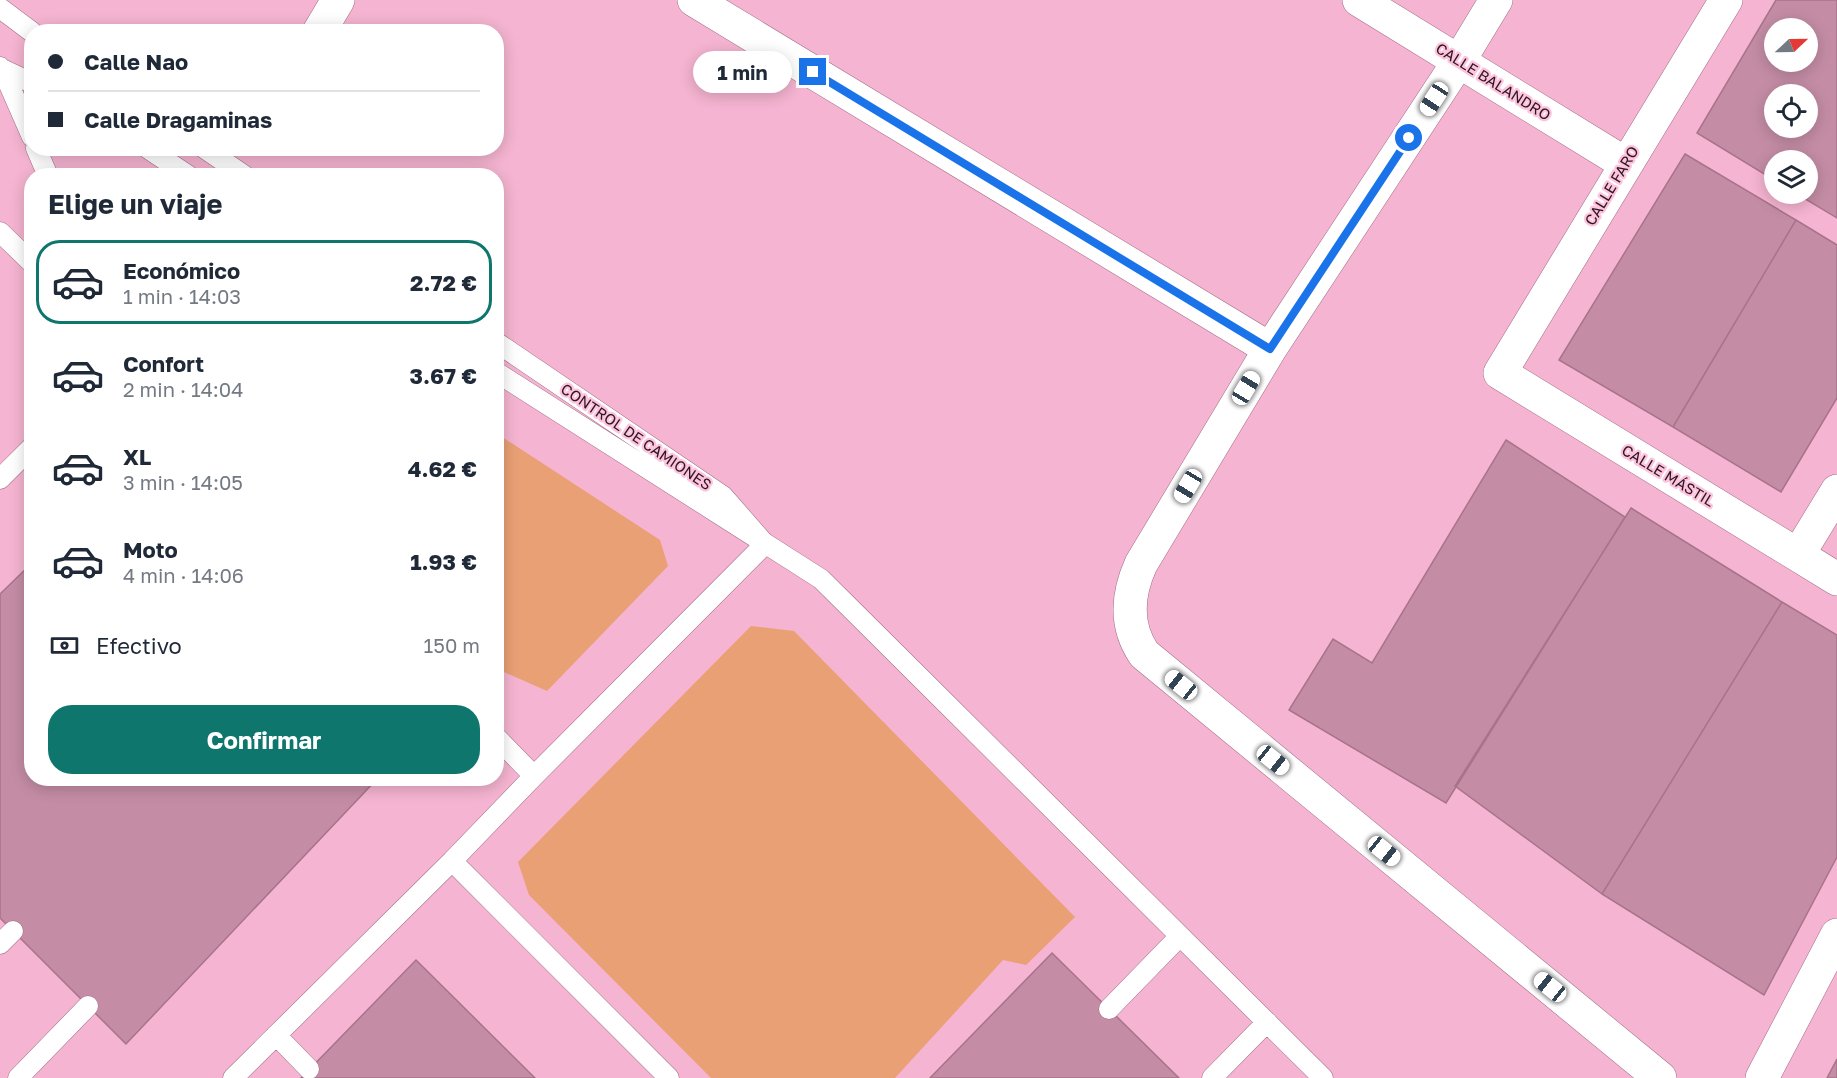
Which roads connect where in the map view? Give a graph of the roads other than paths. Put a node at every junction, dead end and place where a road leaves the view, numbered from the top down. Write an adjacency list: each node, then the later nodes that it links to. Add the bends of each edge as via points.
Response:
1 (338, 0): 7 (street)
2 (694, 0): 21 (street)
3 (1359, 0): 9 (street, CALLE BALANDRO)
4 (1496, 0): 9 (street)
5 (1726, 0): 15 (street, CALLE FARO)
6 (0, 8): 8 (lane)
7 (324, 24)
8 (24, 26)
9 (1459, 61): 15 (street, CALLE BALANDRO); 21 (street)
10 (1, 69): 11 (lane); 12 (lane)
11 (24, 79)
12 (24, 119)
13 (159, 156): 16 (lane)
14 (216, 156): 17 (lane)
15 (1626, 164): 22 (street, CALLE FARO)
16 (177, 168)
17 (233, 168)
18 (0, 232): 19 (lane)
19 (24, 255)
20 (504, 347): 27 (lane, CONTROL DE CAMIONES, via 723,496)
21 (1270, 349): 45 (street, via 1140,564 1130,599 1136,642 1144,654)
22 (1500, 373): 28 (street, CALLE MÁSTIL)
23 (504, 377): 27 (lane)
24 (24, 455): 25 (lane)
25 (0, 479)
26 (1837, 491): 28 (street)
27 (765, 544): 31 (lane); 34 (lane, via 821,579)
28 (1798, 555): 29 (street, CALLE MÁSTIL)
29 (1837, 579)
30 (504, 745): 31 (lane)
31 (534, 776): 32 (lane)
32 (452, 861): 38 (lane); 42 (lane)
33 (1837, 935): 46 (street)
34 (1180, 936): 36 (lane); 37 (lane)
35 (88, 1006): 40 (lane)
36 (1108, 1009)
37 (1267, 1022): 43 (lane); 44 (lane)
38 (276, 1035): 39 (lane); 41 (lane)
39 (309, 1069)
40 (18, 1078)
41 (233, 1078)
42 (669, 1078)
43 (1212, 1078)
44 (1323, 1078)
45 (1660, 1078)
46 (1762, 1078)

